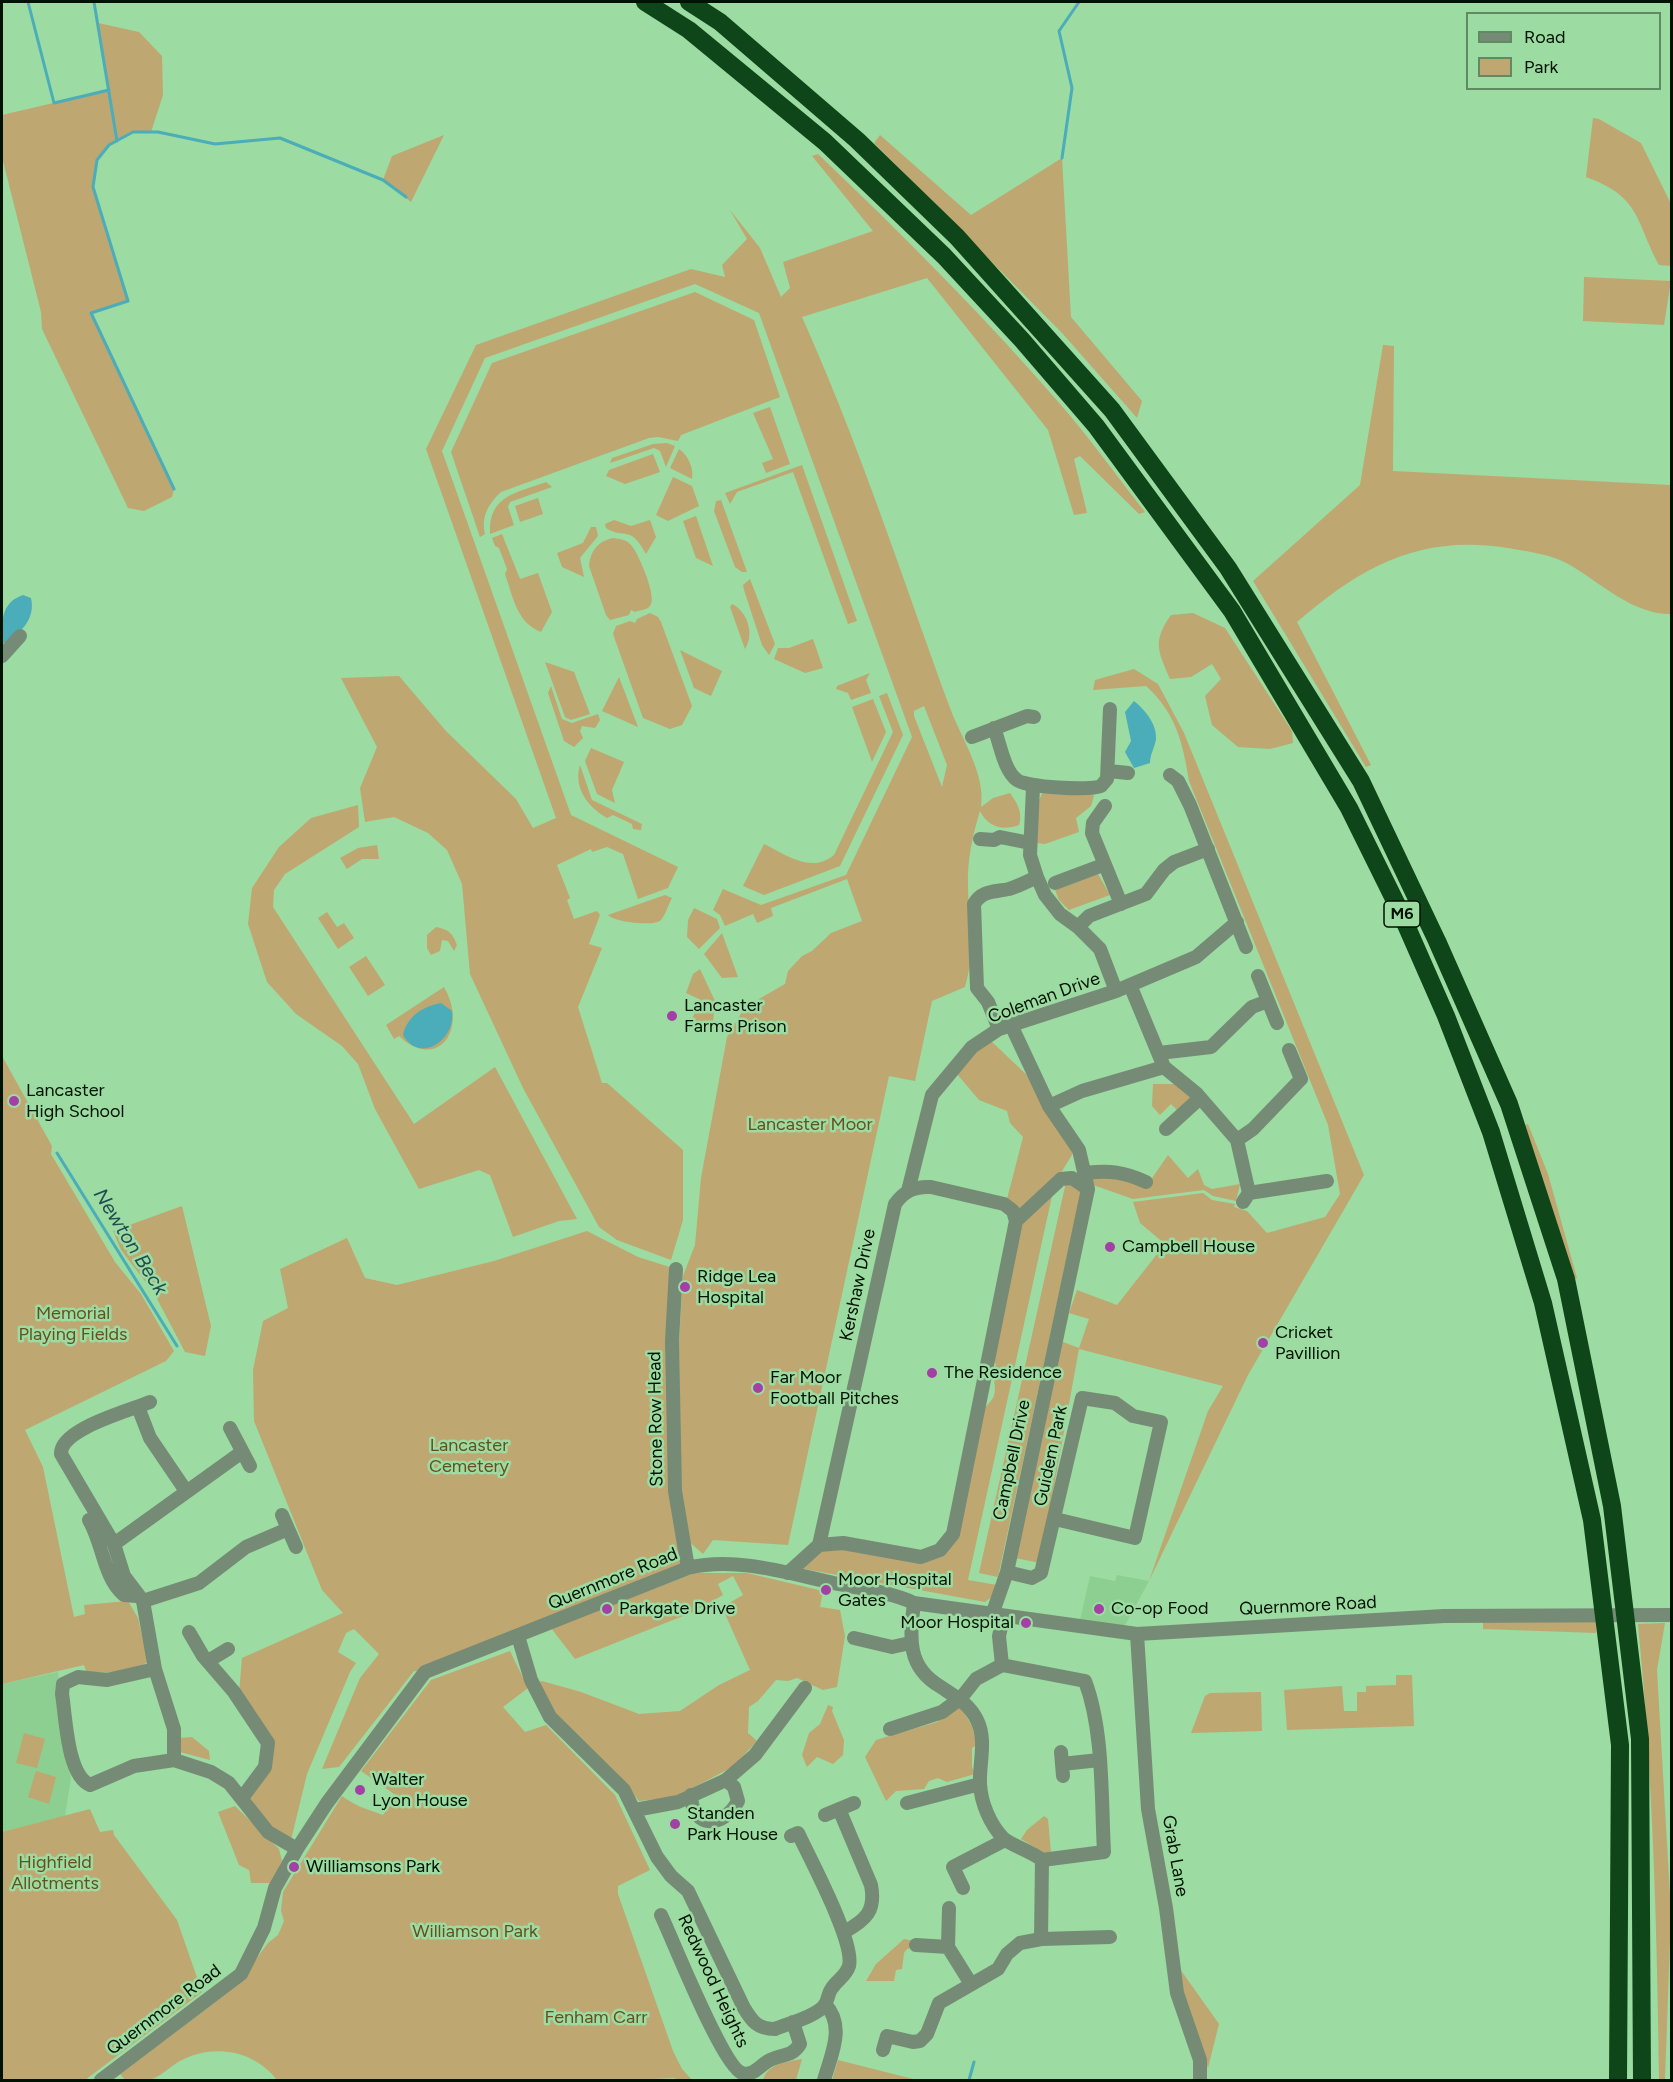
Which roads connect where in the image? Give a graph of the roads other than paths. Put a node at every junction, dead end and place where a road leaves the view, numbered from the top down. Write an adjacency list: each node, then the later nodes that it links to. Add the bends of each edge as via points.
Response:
1 (645, 2): 107 (highway, M6, via 689,30 825,142 944,256 1096,426 1232,611 1349,808 1399,909 1446,1016 1494,1143 1543,1303 1592,1521 1620,1745)
2 (689, 2): 108 (highway, M6, via 720,22 857,140 957,237 1112,410 1228,568 1361,780 1437,941 1509,1104 1566,1279 1612,1506 1640,1739)
3 (20, 636): 4 (street)
4 (2, 656)
5 (1110, 709): 9 (street)
6 (1034, 717): 7 (street)
7 (994, 728): 8 (street); 12 (street, via 1012,775)
8 (972, 737)
9 (1109, 771): 10 (street); 12 (street, via 1101,786)
10 (1128, 773)
11 (1170, 775): 16 (street, via 1178,781)
12 (1033, 788): 15 (street)
13 (1105, 806): 17 (street, via 1091,829)
14 (980, 839): 15 (street, via 1000,837)
15 (1030, 843): 18 (street)
16 (1208, 849): 20 (street, via 1173,862 1146,894); 21 (street)
17 (1103, 865): 19 (street); 20 (street)
18 (1037, 877): 22 (street, via 1060,914); 29 (street, Campbell Drive, via 1007,890 985,893 974,904 977,988)
19 (1056, 883)
20 (1121, 904): 22 (street, via 1089,916)
21 (1236, 922): 23 (street); 25 (street, Coleman Drive, via 1196,957)
22 (1078, 927): 26 (street, via 1100,949)
23 (1246, 947)
24 (1258, 976): 27 (street)
25 (1130, 985): 26 (street, Coleman Drive); 31 (street)
26 (1116, 991): 29 (street, Coleman Drive)
27 (1268, 1000): 28 (street); 31 (street, via 1252,1007 1211,1047)
28 (1277, 1023)
29 (1005, 1028): 34 (street, Coleman Drive, via 972,1047); 36 (street, Campbell Drive)
30 (1289, 1050): 38 (street, via 1301,1079 1253,1129)
31 (1159, 1053): 32 (street)
32 (1169, 1071): 35 (street); 36 (street, via 1135,1075)
33 (920, 1087): 34 (street)
34 (932, 1095): 43 (street, Coleman Drive)
35 (1200, 1098): 37 (street); 38 (street)
36 (1049, 1106): 39 (street, Campbell Drive, via 1079,1150)
37 (1166, 1129)
38 (1237, 1140): 40 (street, via 1246,1197)
39 (1086, 1173): 41 (street, via 1122,1171); 42 (street, Campbell Drive)
40 (1327, 1181)
41 (1146, 1182)
42 (1088, 1189): 44 (street, via 1072,1178 1061,1179); 58 (street, Campbell Drive)
43 (908, 1191): 44 (street, via 931,1186 994,1201 1013,1211); 55 (street, Kershaw Drive, via 895,1204)
44 (1016, 1221): 55 (street, via 953,1534 940,1550 921,1557 843,1543)
45 (676, 1269): 57 (street, Stone Row Head, via 672,1341 675,1491)
46 (230, 1428): 47 (street)
47 (242, 1452): 48 (street); 49 (street)
48 (250, 1466)
49 (186, 1491): 54 (street); 54 (street, via 150,1438 144,1405 66,1439 61,1454)
50 (81, 1507): 60 (street, via 101,1542 112,1581 124,1594)
51 (282, 1515): 53 (street)
52 (1055, 1519): 52 (street, Guidem Park, via 1082,1398 1115,1403 1133,1416 1161,1422 1135,1538); 58 (street, Guidem Park, via 1041,1573 1032,1578)
53 (288, 1529): 56 (street); 60 (street, via 246,1547 199,1583)
54 (114, 1544): 60 (street, via 124,1576)
55 (819, 1545): 59 (street)
56 (296, 1547)
57 (688, 1568): 59 (street, Quernmore Road, via 747,1565); 66 (street, Quernmore Road)
58 (1007, 1572): 63 (street, Campbell Drive)
59 (788, 1573): 61 (street, Quernmore Road)
60 (140, 1599): 72 (street)
61 (914, 1603): 63 (street, Quernmore Road); 68 (street)
62 (1671, 1615): 65 (street, Quernmore Road, via 1444,1616)
63 (998, 1618): 65 (street, Quernmore Road); 71 (street, Campbell Drive)
64 (189, 1632): 70 (street)
65 (1137, 1634): 106 (street, Grab Lane, via 1148,1809 1177,1993 1200,2060)
66 (518, 1636): 86 (street, via 531,1680 550,1717 624,1790); 90 (street, Quernmore Road, via 425,1672)
67 (854, 1638): 68 (street, via 892,1647)
68 (910, 1643): 74 (street, via 923,1673)
69 (228, 1649): 70 (street)
70 (208, 1661): 82 (street, via 268,1743 265,1767)
71 (1002, 1665): 74 (street, via 976,1679); 77 (street, via 1085,1681 1093,1705)
72 (155, 1669): 76 (street, via 174,1730); 76 (street, via 107,1680 78,1677 63,1684 72,1758 84,1788 134,1766)
73 (805, 1688): 79 (street, via 755,1755)
74 (961, 1698): 75 (street, via 933,1716); 80 (street, via 978,1721 983,1744)
75 (890, 1729)
76 (174, 1760): 82 (street, via 217,1775)
77 (1099, 1760): 78 (street); 91 (street, via 1104,1859)
78 (1062, 1764)
79 (726, 1780): 81 (street); 81 (street, via 734,1787 738,1801 721,1821 709,1822 699,1817 691,1808)
80 (980, 1784): 84 (street); 89 (street, via 988,1814)
81 (691, 1796): 86 (street)
82 (242, 1798): 90 (street, via 268,1832)
83 (854, 1803): 85 (street)
84 (907, 1803)
85 (839, 1809): 87 (street); 95 (street, via 874,1896 867,1917)
86 (635, 1810): 102 (street, via 657,1857 688,1891 754,2024 775,2029)
87 (825, 1815)
88 (790, 1836): 95 (street, via 798,1833)
89 (1005, 1840): 91 (street, via 1030,1850); 92 (street, via 953,1867)
90 (297, 1849): 104 (street, Quernmore Road, via 275,1888 264,1928 241,1974)
91 (1042, 1860): 97 (street)
92 (963, 1888)
93 (949, 1908): 99 (street)
94 (661, 1915): 102 (street, Redwood Heights, via 717,2040 735,2069 753,2073 769,2060 795,2052 800,2044)
95 (844, 1932): 101 (street, via 849,1965)
96 (1110, 1936): 97 (street)
97 (1041, 1939): 100 (street, via 1020,1943 1007,1954 999,1969)
98 (916, 1945): 99 (street)
99 (948, 1947): 100 (street)
100 (971, 1984): 103 (street, via 939,2003 927,2034 920,2040 913,2042 889,2029)
101 (825, 2004): 102 (street); 105 (street, via 836,2021 837,2032)
102 (794, 2022)
103 (883, 2050)
104 (101, 2080)
105 (824, 2080)
106 (1200, 2080)
107 (1618, 2080)
108 (1642, 2080)

